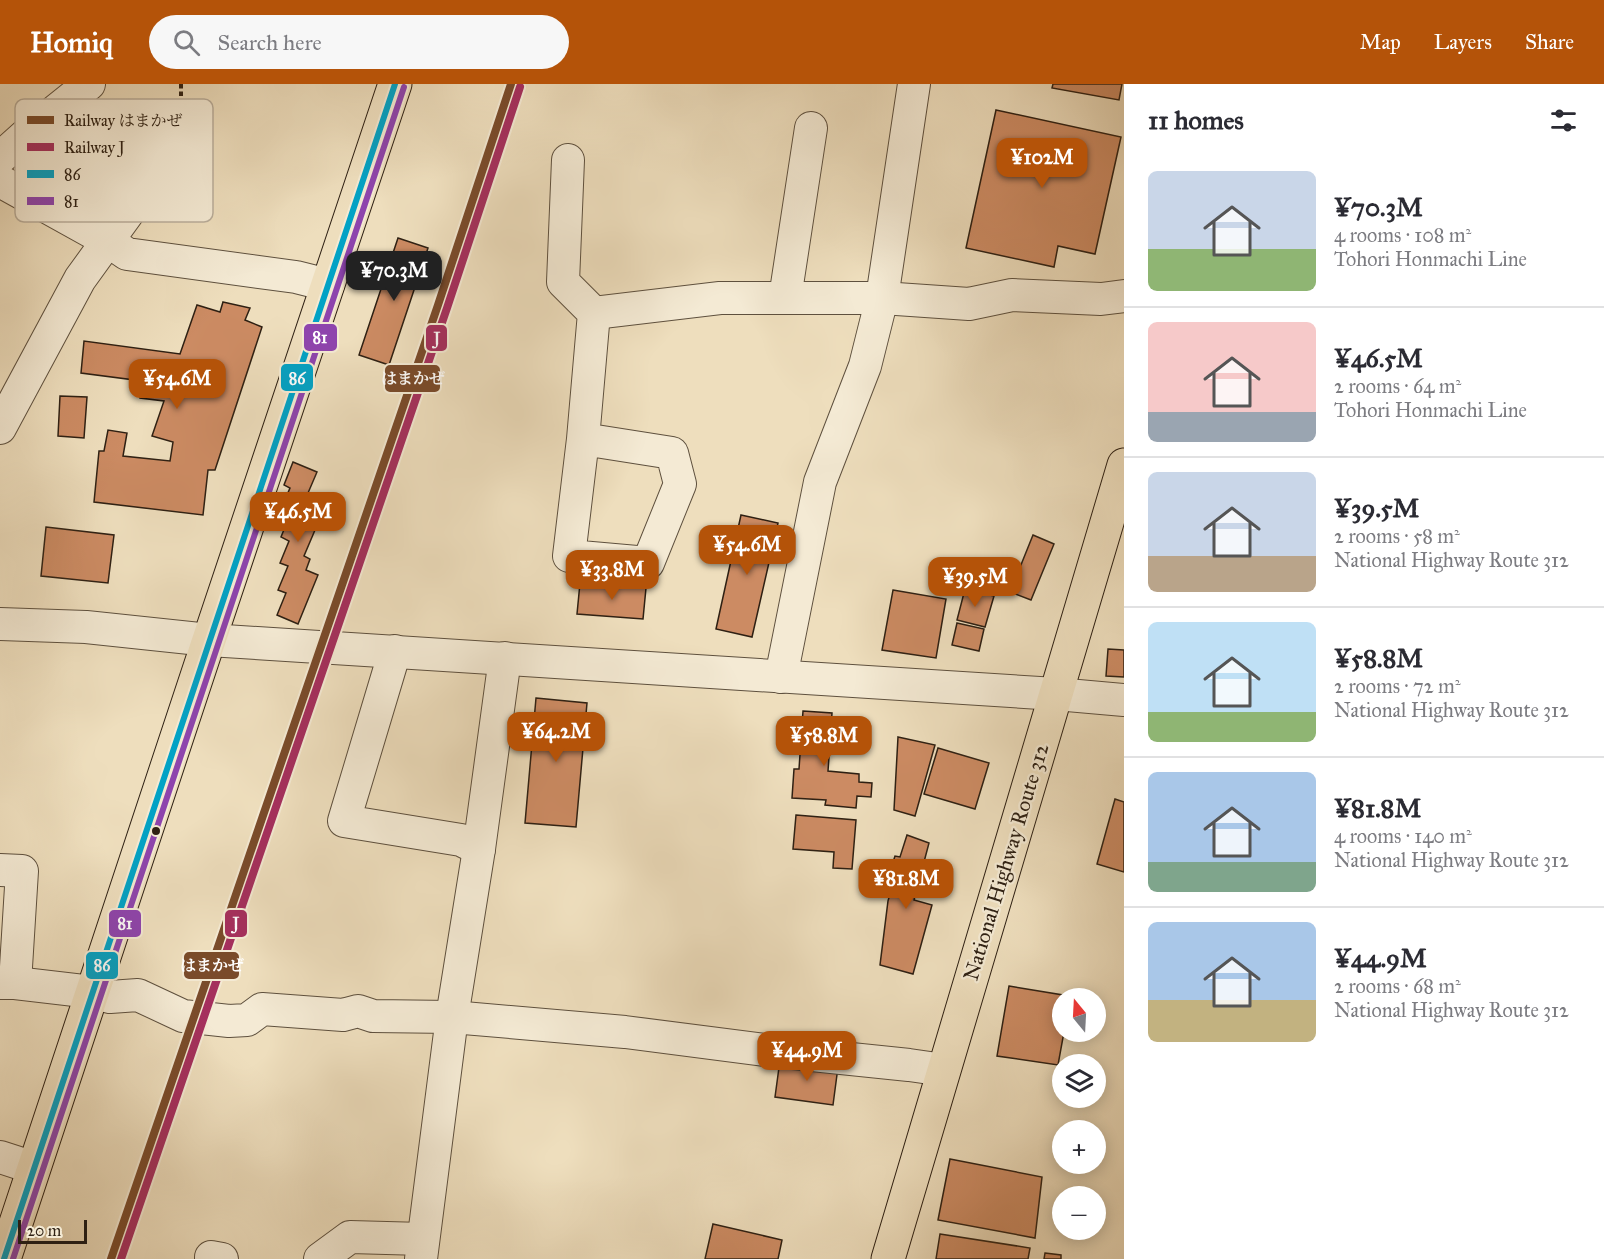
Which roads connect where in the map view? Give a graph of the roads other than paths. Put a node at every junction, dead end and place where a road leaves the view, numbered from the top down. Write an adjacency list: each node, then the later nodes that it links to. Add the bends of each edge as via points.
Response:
1 (88, 84): 4 (street)
2 (395, 84): 14 (main road)
3 (914, 84): 17 (street)
4 (70, 99)
5 (811, 128): 16 (street)
6 (15, 145): 7 (street)
7 (0, 158)
8 (568, 160): 18 (street, via 563,282)
9 (0, 181): 10 (street)
10 (15, 189)
11 (74, 222): 13 (street)
12 (122, 222): 13 (street)
13 (108, 241): 14 (street, via 128,254 296,277); 19 (street, via 80,279)
14 (328, 285): 23 (main road)
15 (1124, 296): 17 (street, via 1101,299 1012,295 969,304)
16 (785, 298): 17 (street); 18 (street, via 720,298)
17 (882, 298): 26 (street, via 865,366 820,482)
18 (594, 313): 20 (street)
19 (0, 428)
20 (583, 439): 20 (street, via 672,453 680,484 648,563 568,556)
21 (1124, 465): 27 (main road, National Highway Route 312)
22 (0, 624): 23 (street, via 86,627)
23 (209, 640): 24 (street); 32 (main road)
24 (395, 651): 25 (street); 29 (street, via 344,821 461,840)
25 (506, 658): 26 (street); 29 (street)
26 (781, 677): 27 (street)
27 (1056, 694): 28 (street); 34 (main road, National Highway Route 312)
28 (1124, 700)
29 (479, 849): 33 (street)
30 (0, 870): 31 (street, via 22,871)
31 (8, 983): 32 (street)
32 (92, 992): 33 (street, via 110,997 138,995 183,1016 229,1021 247,1020 262,1009); 36 (main road)
33 (452, 1017): 34 (street, via 625,1032); 37 (street)
34 (944, 1070): 42 (main road, National Highway Route 312)
35 (0, 1157): 36 (street)
36 (34, 1168): 38 (main road)
37 (422, 1249): 41 (street, via 350,1237)
38 (4, 1259)
39 (211, 1259): 40 (street)
40 (222, 1259)
41 (320, 1259)
42 (888, 1259)

